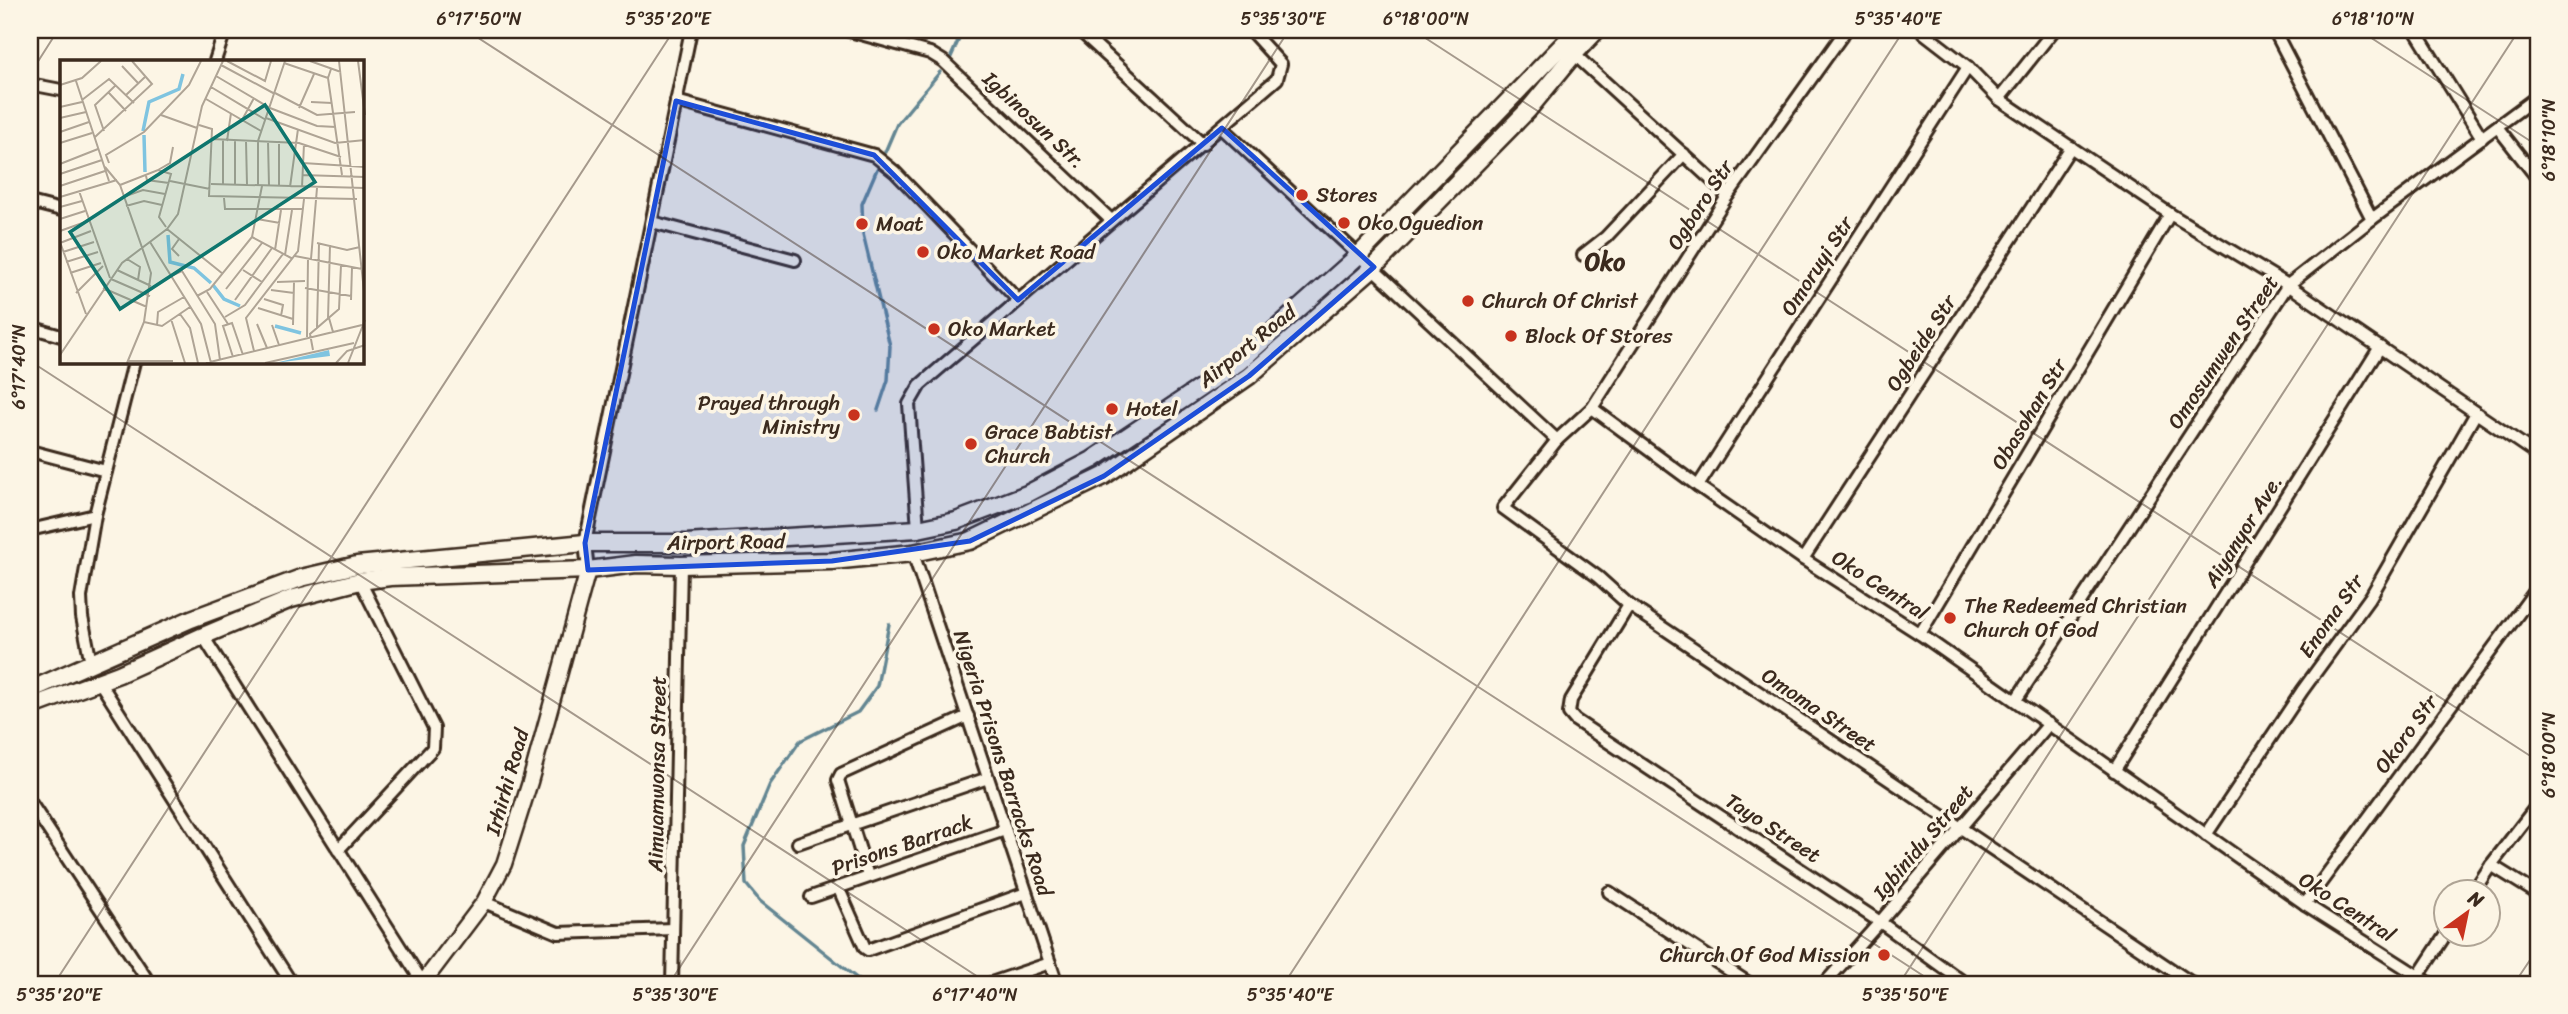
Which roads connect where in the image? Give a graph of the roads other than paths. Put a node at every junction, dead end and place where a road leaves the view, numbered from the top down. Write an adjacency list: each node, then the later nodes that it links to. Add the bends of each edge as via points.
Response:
1 (225, 30): 14 (street)
2 (691, 30): 20 (street)
3 (846, 30): 33 (street, Igbinosun Str., via 930,53 943,61)
4 (1079, 30): 24 (street)
5 (1251, 30): 21 (street, via 1281,64 1277,79)
6 (1577, 30): 36 (main road, Airport Road)
7 (1597, 30): 13 (main road, Airport Road)
8 (1846, 30): 28 (street, Ogboro Str)
9 (1920, 30): 15 (street)
10 (2054, 30): 19 (street)
11 (2274, 30): 32 (street)
12 (2415, 30): 23 (street)
13 (1574, 54): 26 (street); 38 (main road, Airport Road, via 1528,110)
14 (215, 60)
15 (1968, 67): 19 (street); 51 (street, Omoruyi Str)
16 (30, 84): 17 (street)
17 (60, 90)
18 (2538, 96): 22 (street, Omosumwen Street)
19 (1999, 99): 25 (street)
20 (676, 101): 34 (street); 40 (street, via 874,155)
21 (1222, 128): 24 (street); 36 (street)
22 (2498, 128): 23 (street, Omosumwen Street); 27 (street)
23 (2482, 138): 32 (street, Omosumwen Street)
24 (1203, 144): 33 (street)
25 (2071, 148): 31 (street); 57 (street, Ogbeide Str)
26 (1684, 154): 28 (street); 35 (street, via 1606,237)
27 (2538, 179)
28 (1728, 195): 45 (street, Ogboro Str)
29 (30, 202): 30 (street)
30 (60, 210)
31 (2170, 214): 39 (street); 63 (street, Obasohan Str)
32 (2372, 219): 39 (street, Omosumwen Street)
33 (1111, 220): 40 (street)
34 (652, 222): 37 (street); 55 (street)
35 (1583, 255)
36 (1359, 256): 38 (street); 53 (main road, Airport Road, via 1239,362 1093,460 1027,494 956,521)
37 (795, 260)
38 (1374, 267): 47 (street); 56 (main road, Airport Road, via 1249,376 1104,476 970,541)
39 (2288, 285): 43 (street); 68 (street, Omosumwen Street)
40 (1018, 300): 53 (street, via 913,394 909,404)
41 (30, 327): 42 (street)
42 (60, 336)
43 (2380, 347): 46 (street); 72 (street, Aiyanyor Ave.)
44 (133, 364): 50 (street)
45 (1592, 408): 47 (street); 51 (street, Oko Central)
46 (2476, 413): 49 (street); 79 (street, Enoma Str, via 2371,596 2301,691)
47 (1557, 440): 62 (street, Omoma Street, via 1503,508)
48 (30, 451): 50 (street)
49 (2538, 455)
50 (106, 471): 52 (street)
51 (1698, 486): 57 (street, Oko Central)
52 (94, 515): 54 (street); 65 (street, via 81,597)
53 (918, 529): 55 (main road, Airport Road, via 686,543)
54 (30, 530)
55 (585, 543): 59 (street); 65 (main road, Airport Road, via 357,565 301,578)
56 (913, 553): 58 (main road, Airport Road, via 832,561); 70 (street, Nigeria Prisons Barracks Road)
57 (1804, 559): 63 (street, Oko Central)
58 (681, 565): 59 (main road, Airport Road); 93 (street, Aimuamwonsa Street)
59 (588, 570): 60 (main road, Airport Road); 90 (street, Irhirhi Road, via 516,830)
60 (360, 581): 64 (main road, Airport Road, via 291,599); 81 (street, via 435,728 433,748)
61 (2538, 587): 91 (street, Okoro Str)
62 (1629, 605): 77 (street, Omoma Street); 92 (street, Tayo Street, via 1571,700 1569,713)
63 (1920, 634): 68 (street, Oko Central)
64 (203, 636): 66 (main road, Airport Road); 81 (street)
65 (91, 663): 67 (main road, Airport Road)
66 (99, 681): 69 (main road, Airport Road); 98 (street)
67 (30, 690)
68 (2016, 700): 71 (street, Oko Central)
69 (30, 707)
70 (968, 716): 73 (street, Nigeria Prisons Barracks Road); 76 (street, via 841,774 838,780)
71 (2049, 724): 72 (street, Oko Central); 77 (street, Igbinidu Street)
72 (2114, 771): 79 (street, Oko Central)
73 (988, 778): 76 (street); 78 (street, Nigeria Prisons Barracks Road)
74 (30, 802): 97 (street)
75 (2538, 804): 82 (street)
76 (852, 825): 80 (street); 83 (street)
77 (1960, 828): 92 (street, Igbinidu Street); 106 (street, Omoma Street)
78 (1005, 830): 83 (street, Prisons Barrack); 86 (street, Nigeria Prisons Barracks Road)
79 (2206, 835): 91 (street, Oko Central)
80 (799, 844)
81 (338, 850): 99 (street)
82 (2491, 865): 84 (street); 88 (street)
83 (869, 876): 85 (street, Prisons Barrack)
84 (2482, 878)
85 (838, 887): 86 (street, via 869,950); 89 (street, Prisons Barrack)
86 (1026, 892): 95 (street, Nigeria Prisons Barracks Road)
87 (1609, 892): 103 (street)
88 (2538, 894)
89 (811, 897)
90 (484, 902): 93 (street, via 558,933); 99 (street, Irhirhi Road)
91 (2305, 904): 96 (street, Oko Central)
92 (1881, 922): 104 (street, Igbinidu Street); 105 (street, Tayo Street)
93 (673, 929): 100 (street, Aimuamwonsa Street)
94 (2436, 948): 96 (street)
95 (1050, 963): 101 (street); 102 (street, Nigeria Prisons Barracks Road)
96 (2419, 975): 107 (street, Oko Central)
97 (150, 984)
98 (292, 984)
99 (422, 984)
100 (672, 984)
101 (988, 984)
102 (1057, 984)
103 (1750, 984)
104 (1824, 984)
105 (1966, 984)
106 (2193, 984)
107 (2431, 984)

